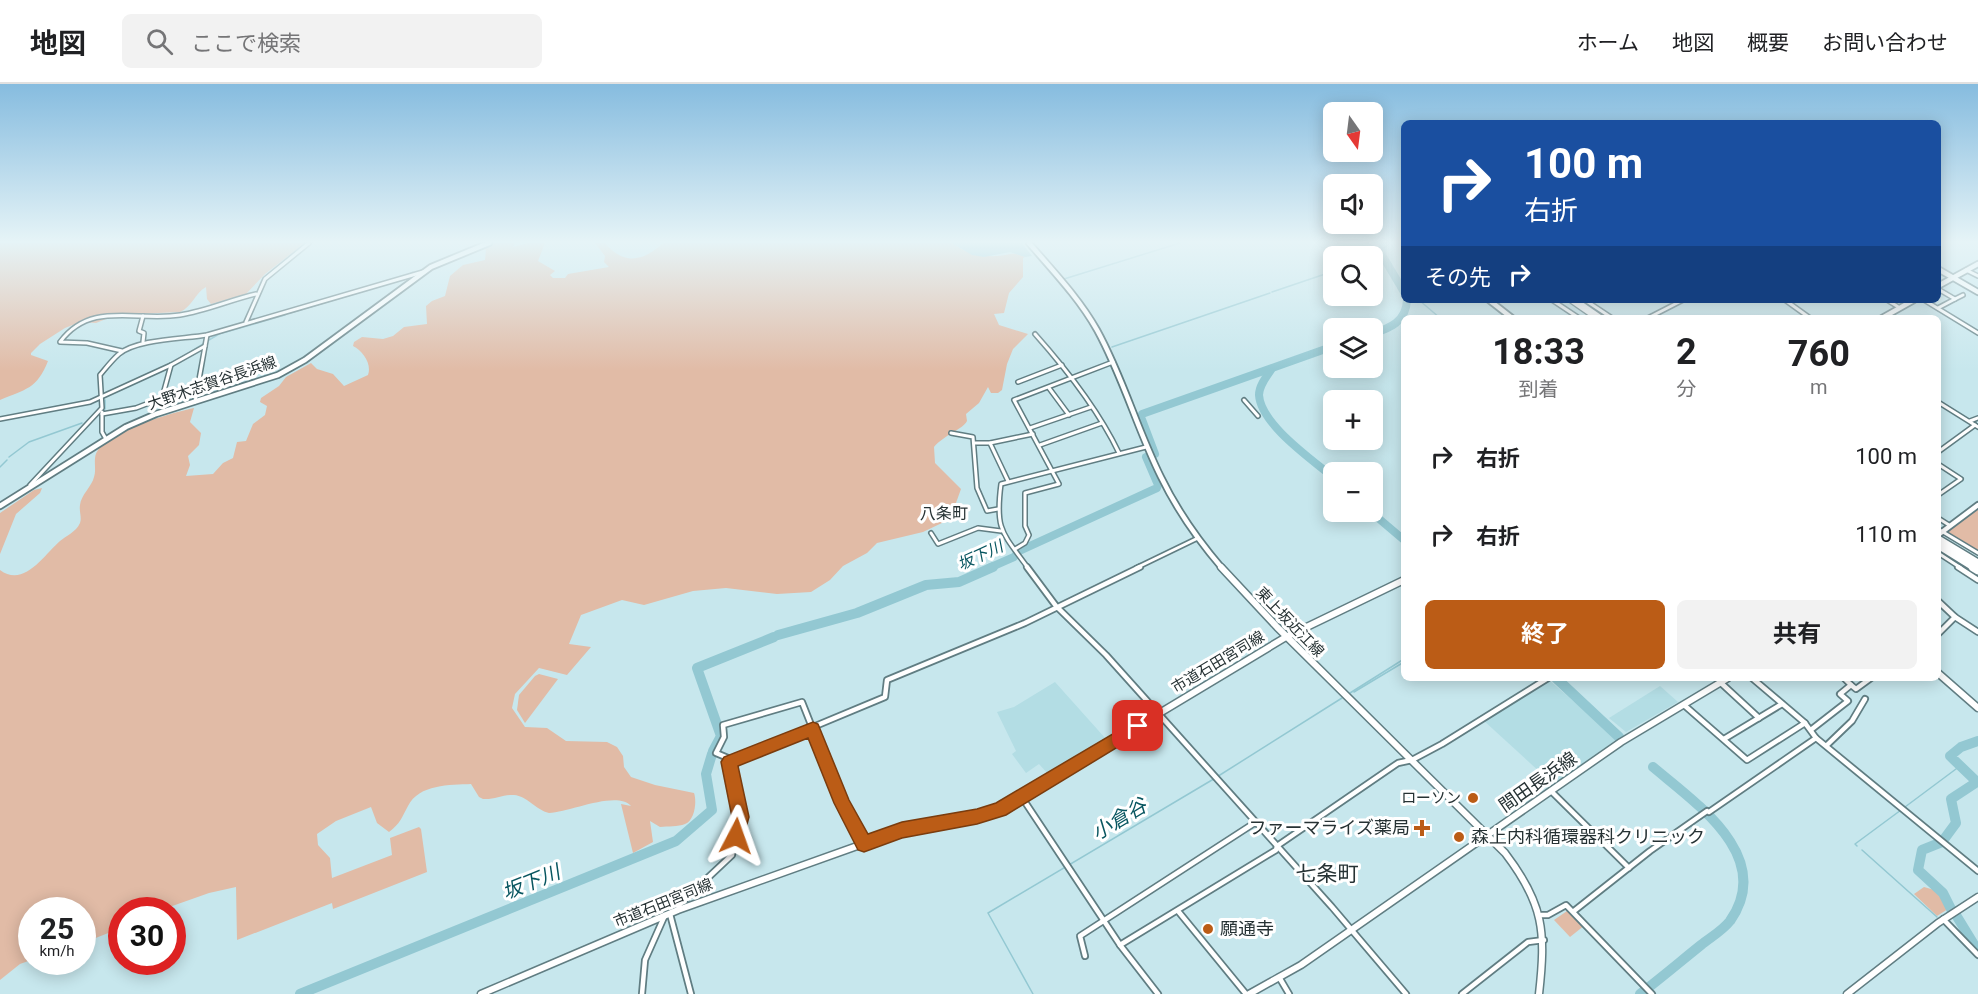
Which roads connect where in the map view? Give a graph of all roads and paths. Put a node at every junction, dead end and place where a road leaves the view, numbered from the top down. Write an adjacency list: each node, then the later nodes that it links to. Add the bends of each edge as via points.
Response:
1 (261, 285): 6 (street)
2 (376, 285): 30 (street)
3 (406, 285): 45 (main road, 大野木志賀谷長浜線, via 305,360 278,375)
4 (1065, 285): 37 (main road, 東上坂近江線, via 1081,305)
5 (1941, 290): 8 (street)
6 (256, 294): 29 (street, via 181,315); 30 (street)
7 (1963, 295): 8 (street)
8 (1955, 299): 20 (street)
9 (1493, 303): 21 (main road)
10 (1556, 303): 22 (street)
11 (1569, 303): 23 (highway)
12 (1577, 303): 24 (highway)
13 (1590, 303): 25 (street)
14 (1676, 303): 26 (street)
15 (1789, 303): 27 (street)
16 (1892, 303): 19 (street)
17 (1909, 303): 19 (main road)
18 (1929, 303): 20 (street)
19 (1900, 308): 28 (main road)
20 (1938, 308): 31 (street)
21 (1508, 315)
22 (1574, 315)
23 (1587, 315)
24 (1595, 315)
25 (1608, 315)
26 (1654, 315)
27 (1806, 315)
28 (1887, 315)
29 (143, 316): 34 (street, via 139,331 144,333); 36 (street, via 84,320 69,329 60,342)
30 (245, 322): 33 (street)
31 (1978, 333)
32 (1035, 334): 38 (street)
33 (207, 335): 34 (street); 35 (street)
34 (143, 342): 36 (street)
35 (205, 346): 39 (street); 45 (street)
36 (124, 351): 43 (street, via 100,375)
37 (1113, 362): 40 (street); 64 (main road, 東上坂近江線)
38 (1062, 364): 40 (street); 41 (street)
39 (171, 365): 43 (street); 49 (street, via 162,398)
40 (1071, 380): 42 (street); 47 (street)
41 (1018, 382)
42 (1049, 388): 50 (street); 57 (street, via 1014,400)
43 (102, 398): 48 (street); 53 (street)
44 (1244, 400): 51 (street)
45 (195, 402): 60 (main road, 大野木志賀谷長浜線, via 156,414)
46 (1941, 404): 54 (street)
47 (1091, 407): 50 (street); 55 (street)
48 (102, 408): 49 (street); 70 (street)
49 (102, 414): 60 (street)
50 (1069, 416): 57 (street)
51 (1258, 416)
52 (1978, 418): 54 (street)
53 (0, 419)
54 (1969, 421): 56 (street)
55 (1102, 423): 63 (street); 66 (street)
56 (1976, 426): 65 (street)
57 (1029, 428): 59 (street)
58 (951, 433): 61 (street, via 973,437)
59 (1033, 434): 62 (street); 63 (street)
60 (106, 439): 70 (main road, 大野木志賀谷長浜線)
61 (975, 443): 62 (street); 74 (street, via 973,460 979,495 987,511)
62 (990, 443): 69 (street)
63 (1040, 445): 68 (street)
64 (1146, 447): 66 (street); 82 (main road, 東上坂近江線, via 1171,498)
65 (1941, 450)
66 (1119, 453): 68 (street)
67 (1941, 466): 71 (street, via 1961,479)
68 (1053, 471): 69 (street); 84 (street, via 1059,484 1026,493 1029,535)
69 (1008, 482): 74 (street, via 1001,484)
70 (24, 492): 73 (main road, 大野木志賀谷長浜線)
71 (1941, 493)
72 (1978, 505): 76 (main road)
73 (0, 506)
74 (998, 509): 77 (street)
75 (1941, 520): 76 (street)
76 (1949, 525): 78 (main road)
77 (1001, 531): 79 (street, via 978,528 938,543); 84 (street)
78 (1941, 532)
79 (932, 533)
80 (1941, 535): 86 (street)
81 (1941, 536): 85 (highway)
82 (1198, 538): 93 (street); 97 (main road, 東上坂近江線)
83 (1941, 546): 85 (highway)
84 (1017, 551): 93 (street)
85 (1954, 552): 88 (highway); 89 (highway)
86 (1978, 553)
87 (1941, 555): 90 (street)
88 (1978, 563)
89 (1978, 570)
90 (1978, 580)
91 (1401, 581): 97 (street, 市道石田宮司線)
92 (1941, 604): 94 (street)
93 (1056, 606): 110 (street); 113 (street, via 1025,623 887,680 885,697)
94 (1955, 617): 95 (street); 96 (street)
95 (1941, 631)
96 (1978, 632)
97 (1286, 637): 110 (street, 市道石田宮司線); 118 (main road, 東上坂近江線)
98 (1941, 676): 109 (main road)
99 (1543, 681): 118 (street)
100 (1723, 681): 104 (main road, 間田長浜線)
101 (1755, 681): 108 (street)
102 (1847, 681): 105 (street)
103 (1867, 681): 105 (street, via 1856,689)
104 (1720, 683): 107 (main road, 間田長浜線); 111 (street)
105 (1851, 685): 114 (street, via 1840,694 1848,701)
106 (1865, 699): 117 (street, via 1852,721)
107 (1684, 704): 116 (street); 120 (main road, 間田長浜線)
108 (1782, 704): 111 (street); 112 (street)
109 (1978, 708)
110 (1158, 714): 121 (street, 市道石田宮司線); 122 (street)
111 (1759, 718): 116 (street)
112 (1805, 723): 114 (street); 116 (street, via 1747,760)
113 (813, 729): 119 (street); 119 (street, via 802,702 724,724 724,737 716,753); 124 (street, via 842,803)
114 (1812, 729): 115 (street)
115 (1816, 738): 117 (street); 126 (street)
116 (1724, 739)
117 (1827, 745): 127 (street)
118 (1412, 760): 123 (main road, 東上坂近江線); 125 (street, via 1398,763)
119 (729, 762): 129 (street, via 740,817 732,855)
120 (1551, 791): 123 (main road, 間田長浜線); 126 (street)
121 (1021, 796): 124 (street, 市道石田宮司線, via 990,813 902,830); 135 (street)
122 (1256, 822): 125 (street); 135 (street)
123 (1488, 837): 133 (main road, 東上坂近江線, via 1523,876); 136 (main road, 間田長浜線)
124 (864, 844): 129 (street, 市道石田宮司線)
125 (1276, 846): 131 (street, via 1276,850); 136 (street)
126 (1629, 868): 130 (street)
127 (1978, 871)
128 (1978, 897): 134 (main road)
129 (678, 910): 132 (street, 市道石田宮司線)
130 (1574, 911): 133 (street, via 1566,905); 142 (street)
131 (1178, 912): 138 (street); 147 (street)
132 (667, 914): 143 (street, 市道石田宮司線); 144 (street, via 645,960); 145 (street)
133 (1541, 915): 137 (main road, 東上坂近江線)
134 (1943, 919): 139 (street); 152 (main road)
135 (1102, 921): 138 (street); 140 (street, via 1080,936)
136 (1351, 929): 141 (main road, 間田長浜線); 149 (street)
137 (1544, 940): 150 (street, via 1528,942); 151 (main road, 東上坂近江線)
138 (1120, 945): 146 (street)
139 (1978, 955)
140 (1085, 956)
141 (1279, 977): 147 (main road, 間田長浜線); 148 (street)
142 (1651, 993)
143 (481, 994)
144 (642, 994)
145 (691, 994)
146 (1158, 994)
147 (1247, 994)
148 (1289, 994)
149 (1406, 994)
150 (1462, 994)
151 (1539, 994)
152 (1847, 994)

